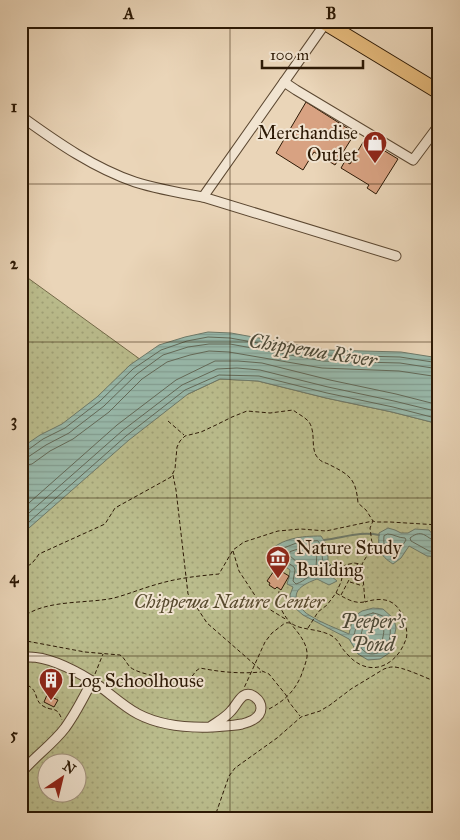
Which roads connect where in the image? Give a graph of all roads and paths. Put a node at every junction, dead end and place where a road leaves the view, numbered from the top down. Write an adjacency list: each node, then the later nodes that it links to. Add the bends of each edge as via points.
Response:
1 (325, 22): 2 (street); 3 (highway)
2 (284, 82): 5 (street, via 413,160); 6 (street)
3 (439, 92)
4 (22, 117): 6 (street, via 55,141 111,172 136,182)
5 (439, 125)
6 (203, 197): 7 (street)
7 (396, 256)
8 (168, 421): 9 (path)
9 (185, 436): 10 (path, via 177,447); 11 (path, via 247,411 293,410 309,422 319,460 354,481 358,503)
10 (172, 474): 19 (path, via 115,508 105,524 39,554 32,564); 21 (path)
11 (372, 521): 12 (path); 14 (path); 15 (path, via 326,531 278,531 244,542)
12 (439, 525)
13 (386, 544): 14 (path, via 387,548)
14 (371, 549): 17 (path)
15 (232, 550): 21 (path, via 218,574); 29 (path, via 238,571 256,597)
16 (358, 563): 17 (path); 18 (path); 22 (path)
17 (362, 564): 23 (path)
18 (345, 565): 20 (path, via 327,565); 25 (path)
19 (21, 567)
20 (328, 569)
21 (185, 577): 28 (path, via 111,599 35,610); 35 (path, via 188,594 207,623)
22 (349, 582): 23 (path); 26 (path)
23 (364, 586): 27 (path)
24 (279, 590): 29 (path, via 279,602)
25 (336, 593): 26 (path); 31 (path)
26 (341, 596): 27 (path, via 354,602)
27 (365, 602): 36 (path, via 390,601 402,613 406,640)
28 (21, 620)
29 (288, 620): 30 (path)
30 (291, 623): 31 (path); 35 (path, via 284,623 272,633); 44 (path, via 305,643 307,656 299,681)
31 (308, 628): 36 (path, via 334,636 351,658 363,666)
32 (21, 640): 33 (path)
33 (103, 653): 39 (path, via 120,656 130,668 144,673 185,681 190,680 200,668 224,673); 40 (path)
34 (21, 658): 40 (street, via 47,660)
35 (254, 664): 38 (path); 39 (path)
36 (386, 666): 37 (path)
37 (387, 668): 41 (path, via 395,667); 46 (path, via 320,711)
38 (262, 671): 39 (path); 44 (path, via 269,674)
39 (251, 673): 43 (path)
40 (92, 681): 47 (street, via 140,715 177,726); 48 (street)
41 (439, 683)
42 (21, 684): 48 (path, via 34,689 44,707 58,712)
43 (243, 696): 45 (street, via 257,698); 47 (street, via 228,715)
44 (287, 697): 45 (path); 46 (path)
45 (261, 710): 47 (street, via 247,722)
46 (301, 717): 50 (path, via 231,772)
47 (210, 727)
48 (64, 729): 49 (street)
49 (21, 773)
50 (214, 819)

